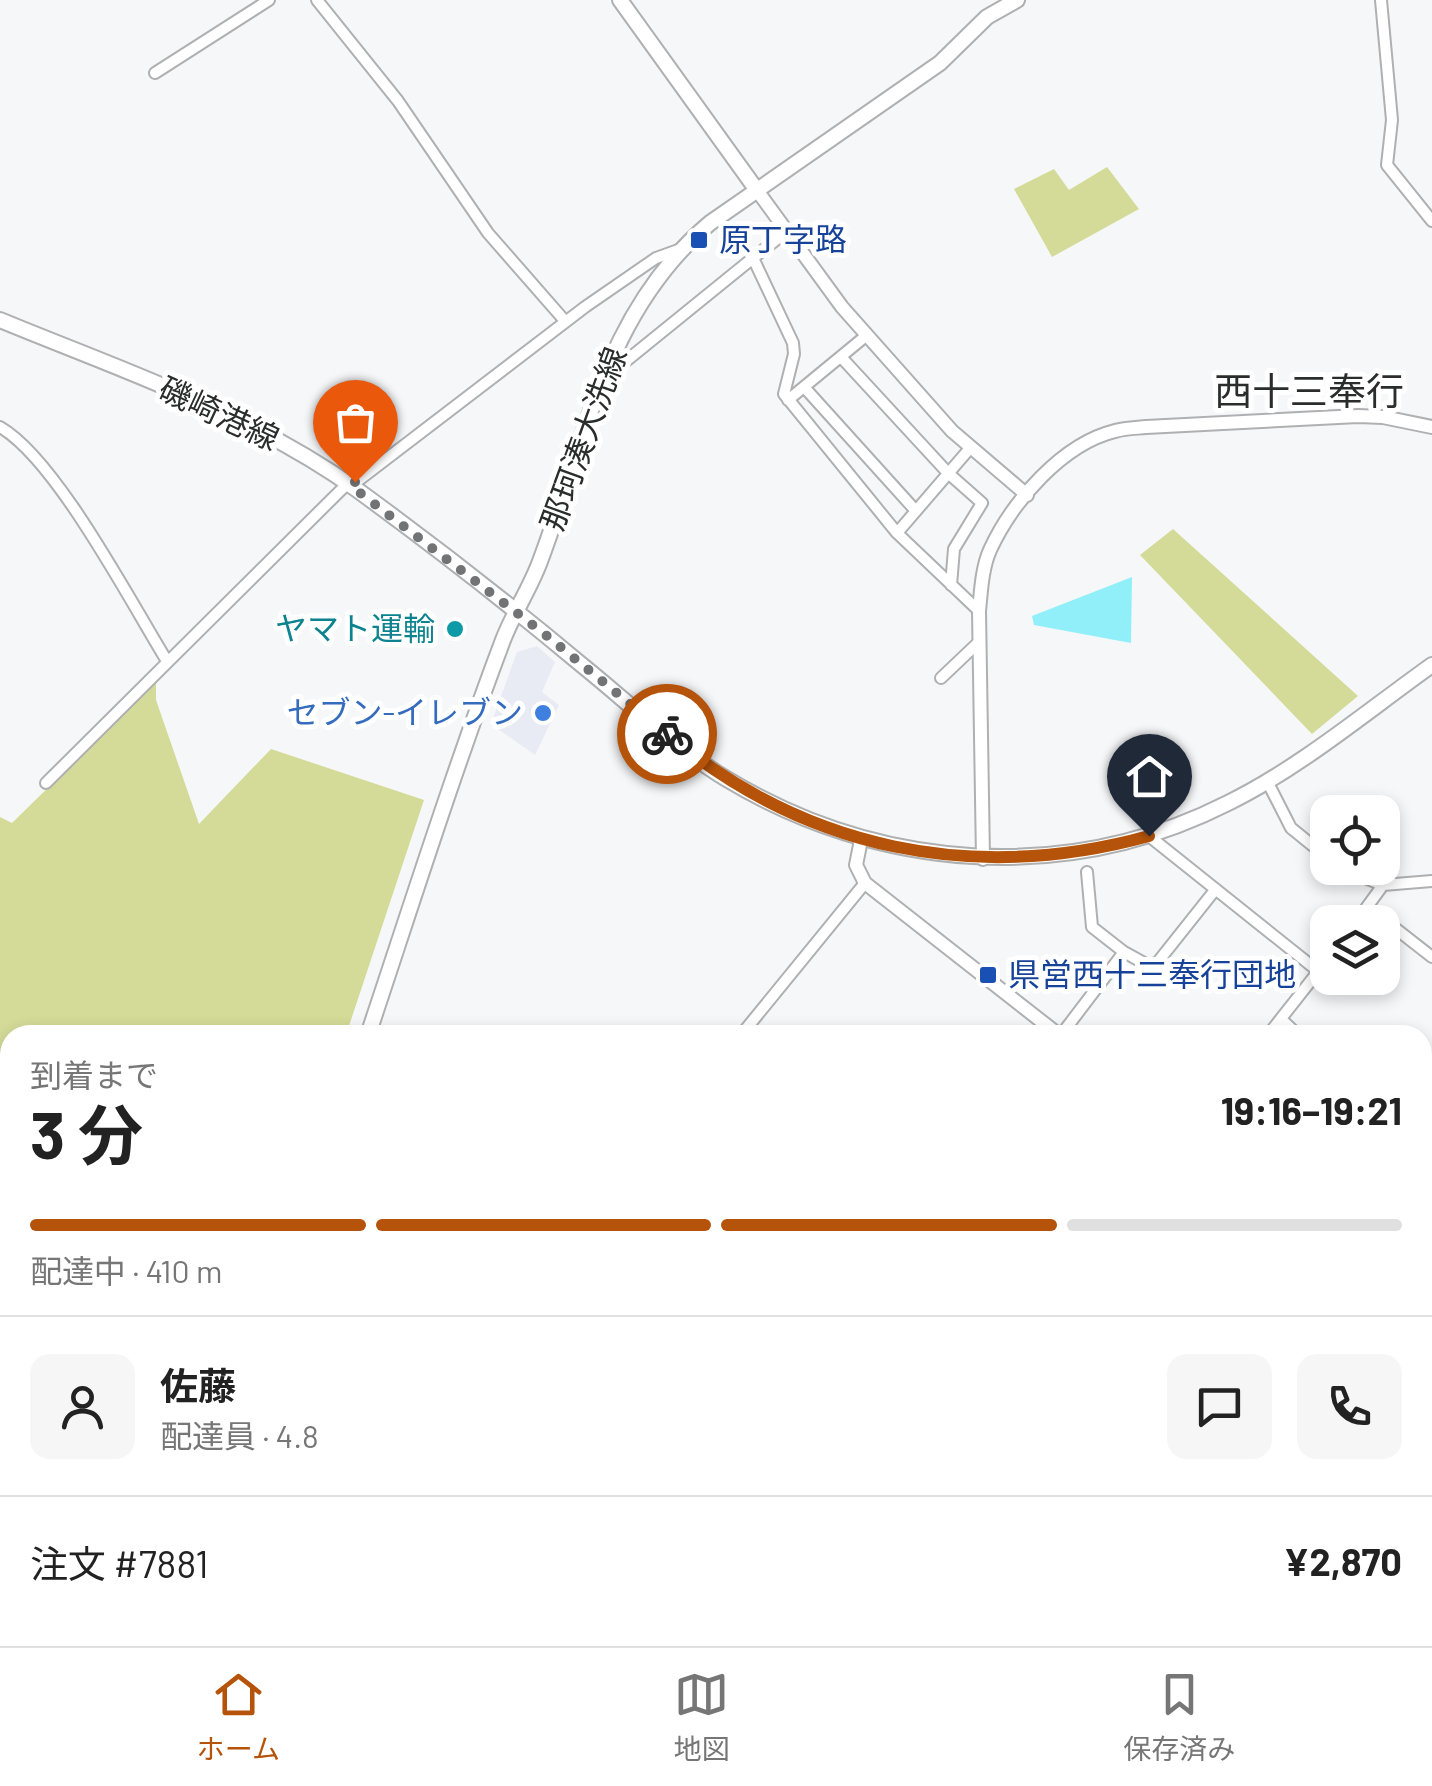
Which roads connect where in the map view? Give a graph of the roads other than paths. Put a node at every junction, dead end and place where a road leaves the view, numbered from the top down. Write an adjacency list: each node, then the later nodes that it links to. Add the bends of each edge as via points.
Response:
1 (269, 0): 8 (street)
2 (317, 0): 15 (street, via 398,101 488,233)
3 (620, 0): 9 (main road)
4 (990, 0): 7 (main road)
5 (1017, 0): 7 (main road, 那珂湊大洗線)
6 (1381, 0): 10 (street, via 1392,120 1387,165)
7 (987, 17): 9 (main road, 那珂湊大洗線, via 940,63)
8 (156, 74)
9 (756, 189): 11 (street); 12 (main road, 那珂湊大洗線)
10 (1432, 221)
11 (786, 232): 13 (street); 16 (street)
12 (681, 249): 15 (street, via 656,258); 19 (main road, 那珂湊大洗線, via 628,320)
13 (753, 258): 19 (street); 20 (street, via 794,343)
14 (0, 320): 25 (main road, 磯崎港線, via 276,437)
15 (565, 321): 25 (street)
16 (868, 335): 17 (street); 23 (street)
17 (840, 358): 18 (street); 24 (street)
18 (804, 387): 20 (street); 27 (street)
19 (599, 389): 31 (main road, 那珂湊大洗線)
20 (788, 400): 28 (street)
21 (0, 427): 33 (street, via 28,447)
22 (1432, 427): 26 (street, via 1358,416 1116,430 1068,454)
23 (970, 447): 24 (street); 26 (street)
24 (948, 474): 27 (street); 29 (street, via 982,503 954,549)
25 (349, 485): 31 (main road, 磯崎港線); 33 (street)
26 (1027, 495): 30 (street, via 988,553)
27 (916, 511): 28 (street)
28 (897, 533): 29 (street)
29 (951, 584): 30 (street)
30 (979, 611): 32 (street)
31 (516, 612): 39 (main road, 磯崎港線, via 719,775 780,809); 55 (main road, 那珂湊大洗線)
32 (980, 641): 35 (street); 41 (street)
33 (168, 661): 37 (street)
34 (1432, 664): 36 (main road, 磯崎港線)
35 (941, 678)
36 (1267, 781): 38 (main road, 磯崎港線); 40 (street, via 1291,828)
37 (46, 783)
38 (1149, 836): 41 (main road, 磯崎港線, via 1074,852); 47 (street)
39 (860, 840): 41 (main road, 磯崎港線); 44 (street, via 856,865)
40 (1310, 843)
41 (983, 858)
42 (1087, 872): 50 (street, via 1092,927)
43 (1432, 881): 45 (street)
44 (864, 883): 56 (street); 57 (street)
45 (1400, 884)
46 (1383, 885): 48 (street)
47 (1216, 890): 50 (street, via 1153,968); 52 (street)
48 (1369, 905)
49 (1400, 932): 51 (street)
50 (1124, 952): 58 (street)
51 (1432, 956)
52 (1310, 965)
53 (1310, 981): 54 (street)
54 (1281, 1018): 59 (street); 60 (street)
55 (371, 1025)
56 (749, 1025)
57 (1047, 1025)
58 (1068, 1025)
59 (1276, 1025)
60 (1288, 1025)

